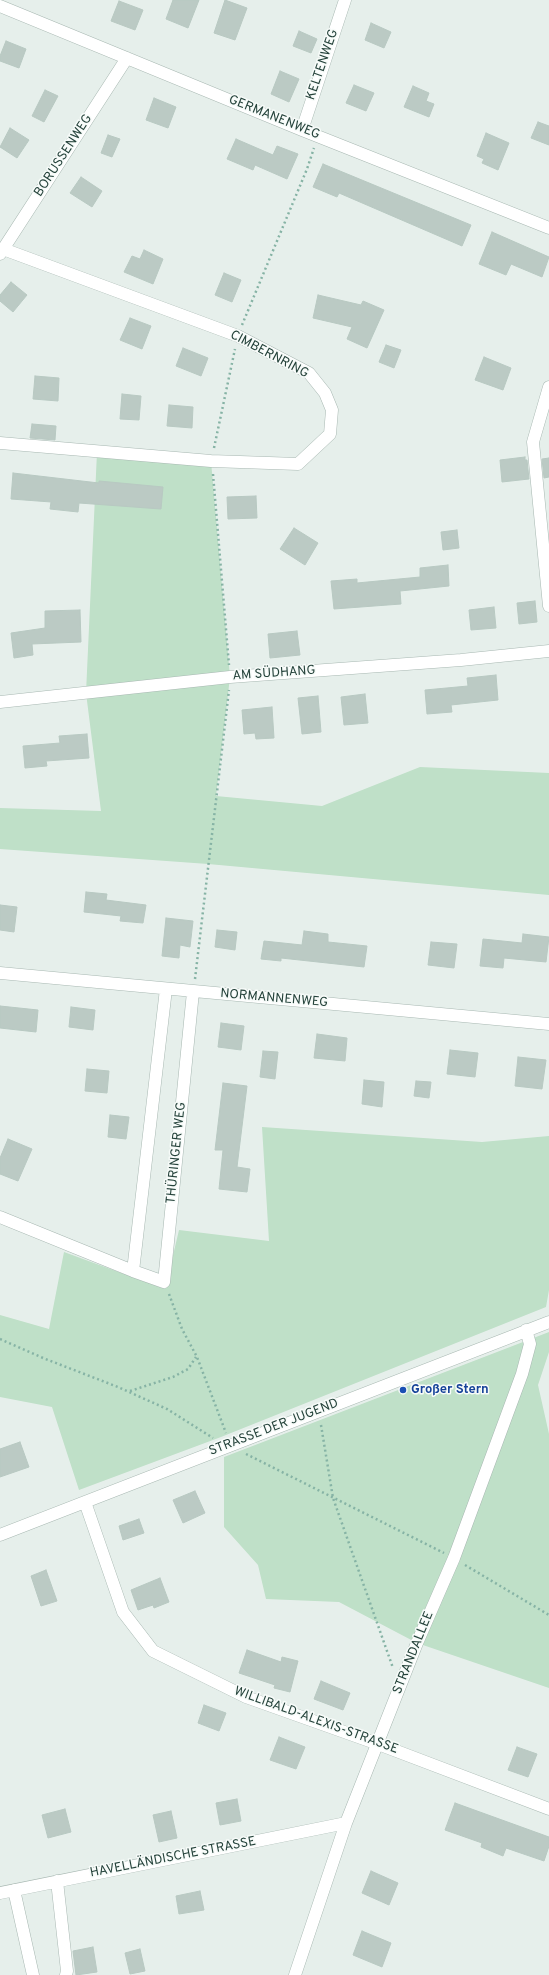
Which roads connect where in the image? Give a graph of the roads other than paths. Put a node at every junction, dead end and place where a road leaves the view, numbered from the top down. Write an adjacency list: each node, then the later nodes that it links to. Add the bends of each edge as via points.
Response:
1 (345, 0): 4 (street, KELTENWEG)
2 (0, 6): 3 (street, GERMANENWEG)
3 (127, 58): 4 (street, GERMANENWEG); 6 (street, BORUSSENWEG)
4 (302, 130): 5 (street, GERMANENWEG)
5 (549, 228)
6 (2, 251): 8 (street, CIMBERNRING, via 238,336 309,373 325,393 332,410 330,434 298,464 211,461)
7 (549, 387): 9 (street, via 533,442)
8 (0, 443)
9 (549, 606)
10 (549, 651): 11 (street, AM SÜDHANG, via 230,677)
11 (0, 702)
12 (0, 973): 13 (street, NORMANNENWEG)
13 (166, 989): 14 (street, NORMANNENWEG); 17 (street)
14 (194, 992): 15 (street, NORMANNENWEG); 17 (street, THÜRINGER WEG, via 164,1282)
15 (549, 1024)
16 (0, 1218): 17 (street)
17 (133, 1271)
18 (549, 1322): 19 (street, STRASSE DER JUGEND)
19 (526, 1330): 20 (street, STRASSE DER JUGEND); 22 (street, STRANDALLEE, via 530,1344 522,1374 454,1558 417,1643)
20 (85, 1502): 21 (street, STRASSE DER JUGEND); 22 (street, WILLIBALD-ALEXIS-STRASSE, via 123,1612 153,1651 246,1698)
21 (0, 1535)
22 (378, 1744): 23 (street, WILLIBALD-ALEXIS-STRASSE); 24 (street, STRANDALLEE)
23 (549, 1809)
24 (346, 1823): 25 (street, HAVELLÄNDISCHE STRASSE); 30 (street, STRANDALLEE)
25 (58, 1881): 26 (street, HAVELLÄNDISCHE STRASSE); 29 (street)
26 (14, 1890): 27 (street, HAVELLÄNDISCHE STRASSE); 28 (street)
27 (0, 1893)
28 (33, 1975)
29 (66, 1975)
30 (295, 1975)

